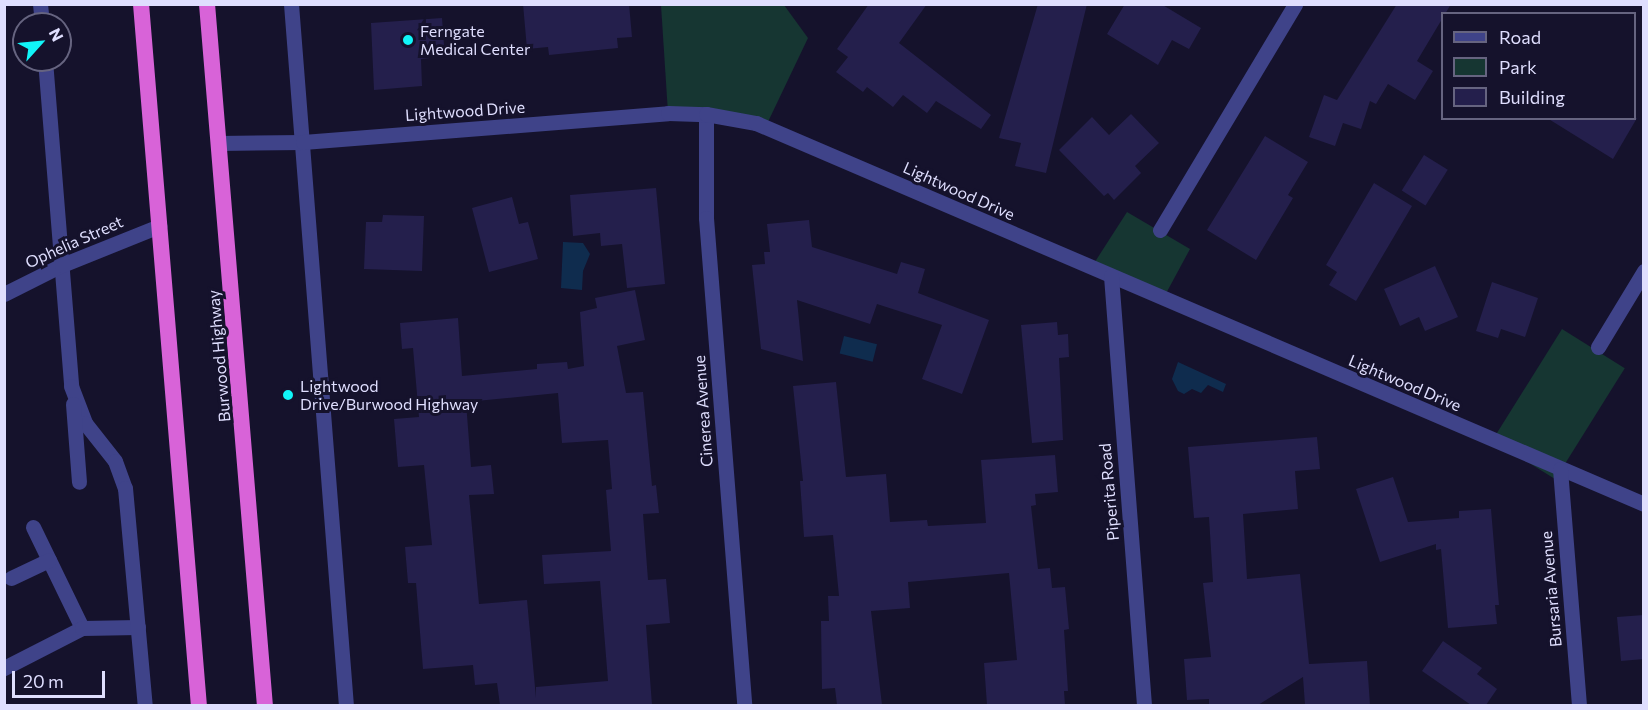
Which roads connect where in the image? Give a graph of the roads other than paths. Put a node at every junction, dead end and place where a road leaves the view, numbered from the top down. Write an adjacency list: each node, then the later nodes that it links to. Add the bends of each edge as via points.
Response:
1 (141, 4): 9 (highway)
2 (207, 4): 8 (highway, Burwood Highway)
3 (291, 4): 7 (street)
4 (1295, 4): 10 (street)
5 (46, 72): 11 (street)
6 (706, 114): 7 (street, Lightwood Drive, via 668,113); 13 (street, Lightwood Drive, via 781,131); 30 (street, Cinerea Avenue, via 706,218)
7 (303, 142): 8 (street, Lightwood Drive); 29 (street)
8 (218, 143): 28 (highway, Burwood Highway)
9 (159, 225): 11 (street, Ophelia Street); 27 (highway)
10 (1160, 230)
11 (62, 265): 14 (street, Ophelia Street); 16 (street)
12 (1644, 271): 15 (street)
13 (1111, 276): 17 (street, Lightwood Drive); 31 (street, Piperita Road)
14 (4, 294)
15 (1598, 347)
16 (71, 386): 18 (street); 23 (street, via 85,423 115,461 125,488)
17 (1560, 469): 19 (street, Lightwood Drive); 32 (street, Bursaria Avenue)
18 (80, 482)
19 (1644, 504)
20 (33, 527): 21 (street)
21 (49, 560): 22 (street); 24 (street)
22 (11, 579)
23 (138, 627): 24 (street); 26 (street)
24 (82, 628): 25 (street)
25 (6, 662)
26 (145, 705)
27 (198, 705)
28 (265, 705)
29 (345, 705)
30 (744, 705)
31 (1144, 705)
32 (1579, 705)

